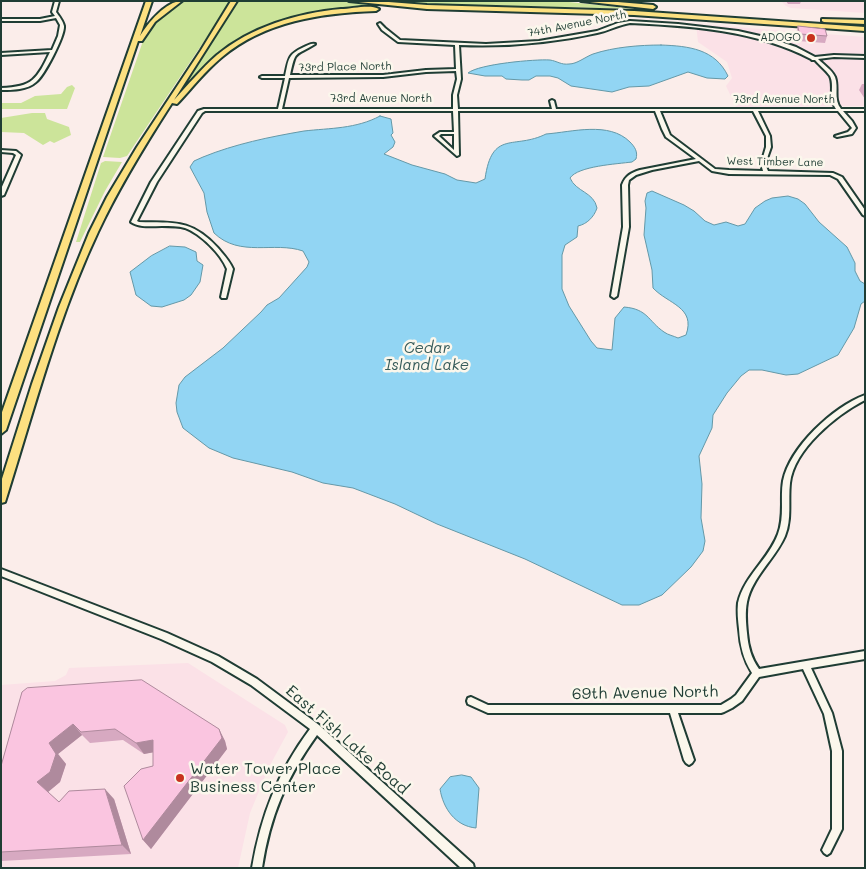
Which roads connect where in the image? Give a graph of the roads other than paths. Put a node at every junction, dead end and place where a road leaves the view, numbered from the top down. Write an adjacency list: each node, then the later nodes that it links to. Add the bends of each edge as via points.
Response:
1 (57, 1): 8 (street, via 53,10)
2 (149, 1): 17 (highway)
3 (178, 1): 17 (highway, via 153,21)
4 (234, 1): 34 (highway)
5 (352, 1): 7 (highway)
6 (584, 1): 10 (highway)
7 (500, 9): 12 (highway, via 634,13); 34 (highway, via 358,10 314,16 268,29 240,41 221,55 183,94)
8 (57, 17): 9 (street); 15 (street, via 62,29)
9 (1, 20)
10 (865, 22)
11 (380, 24): 13 (street, 74th Avenue North, via 399,41)
12 (865, 30)
13 (457, 43): 19 (street, 74th Avenue North, via 539,42 598,32 625,23 733,31 763,38); 20 (street)
14 (313, 44): 22 (street, via 294,54)
15 (53, 51): 16 (street); 23 (street, via 35,82)
16 (1, 54)
17 (131, 56): 43 (highway)
18 (865, 57): 19 (street)
19 (813, 59): 30 (street, 74th Avenue North, via 832,76 834,100)
20 (458, 70): 22 (street, 73rd Place North, via 383,76); 26 (street)
21 (262, 77): 22 (street, 73rd Place North)
22 (287, 77): 25 (street)
23 (1, 90)
24 (552, 101): 27 (street)
25 (280, 109): 26 (street, 73rd Avenue North); 41 (street, 73rd Avenue North, via 201,111 154,182 134,222 184,225 202,234 230,269)
26 (456, 109): 27 (street, 73rd Avenue North); 32 (street)
27 (554, 109): 28 (street, 73rd Avenue North)
28 (657, 110): 29 (street, 73rd Avenue North); 36 (street, West Timber Lane, via 666,134)
29 (755, 110): 30 (street, 73rd Avenue North); 37 (street, via 769,139 770,146 763,164)
30 (839, 110): 31 (street, 73rd Avenue North); 33 (street, via 854,128 850,133)
31 (865, 110)
32 (456, 133): 32 (street, via 436,136 457,155)
33 (837, 136)
34 (144, 143): 44 (highway, via 111,196 80,262)
35 (1, 151): 38 (street, via 19,155)
36 (699, 160): 37 (street, West Timber Lane, via 717,171); 40 (street, via 642,170 627,179 626,227)
37 (766, 172): 39 (street, West Timber Lane, via 831,174 840,178)
38 (1, 195)
39 (865, 214)
40 (614, 296)
41 (224, 297)
42 (865, 397): 48 (street, via 844,410 808,441 791,465 782,535 743,598 744,646)
43 (1, 430)
44 (1, 499)
45 (2, 572): 51 (street, East Fish Lake Road, via 215,659 254,682)
46 (865, 655): 47 (street)
47 (805, 665): 48 (street); 53 (street, via 828,714 838,751 837,830)
48 (758, 673): 50 (street, 69th Avenue North, via 742,696 728,706 708,710)
49 (471, 701): 50 (street, 69th Avenue North, via 488,709)
50 (673, 710): 52 (street)
51 (316, 728): 54 (street, via 293,759 273,800 260,844); 55 (street, East Fish Lake Road)
52 (689, 760)
53 (826, 850)
54 (257, 868)
55 (469, 868)

